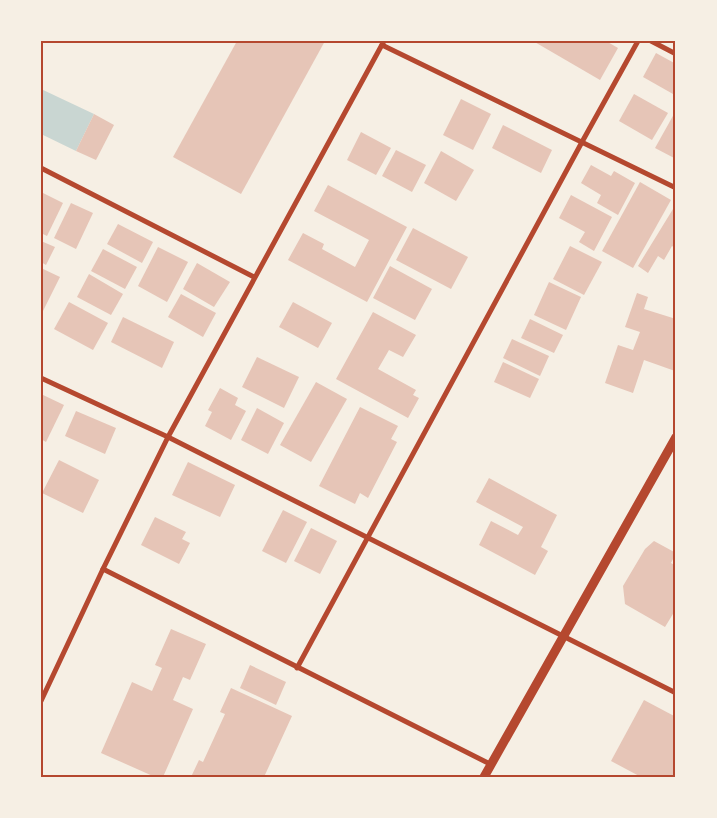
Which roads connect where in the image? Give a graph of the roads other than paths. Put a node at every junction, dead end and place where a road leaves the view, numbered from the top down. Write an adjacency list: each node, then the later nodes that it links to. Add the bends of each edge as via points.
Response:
1 (638, 41): 5 (street)
2 (651, 41): 4 (street)
3 (383, 43): 5 (street); 8 (street)
4 (676, 54)
5 (582, 142): 7 (street); 12 (street)
6 (41, 168): 8 (street)
7 (676, 188)
8 (254, 277): 10 (street)
9 (41, 378): 10 (street)
10 (168, 437): 12 (street); 13 (street)
11 (676, 437): 14 (street)
12 (367, 538): 14 (street); 15 (street)
13 (103, 569): 15 (street); 17 (street)
14 (564, 636): 16 (street); 18 (street)
15 (297, 668): 18 (street)
16 (676, 692)
17 (41, 701)
18 (490, 764): 19 (street)
19 (484, 777)

